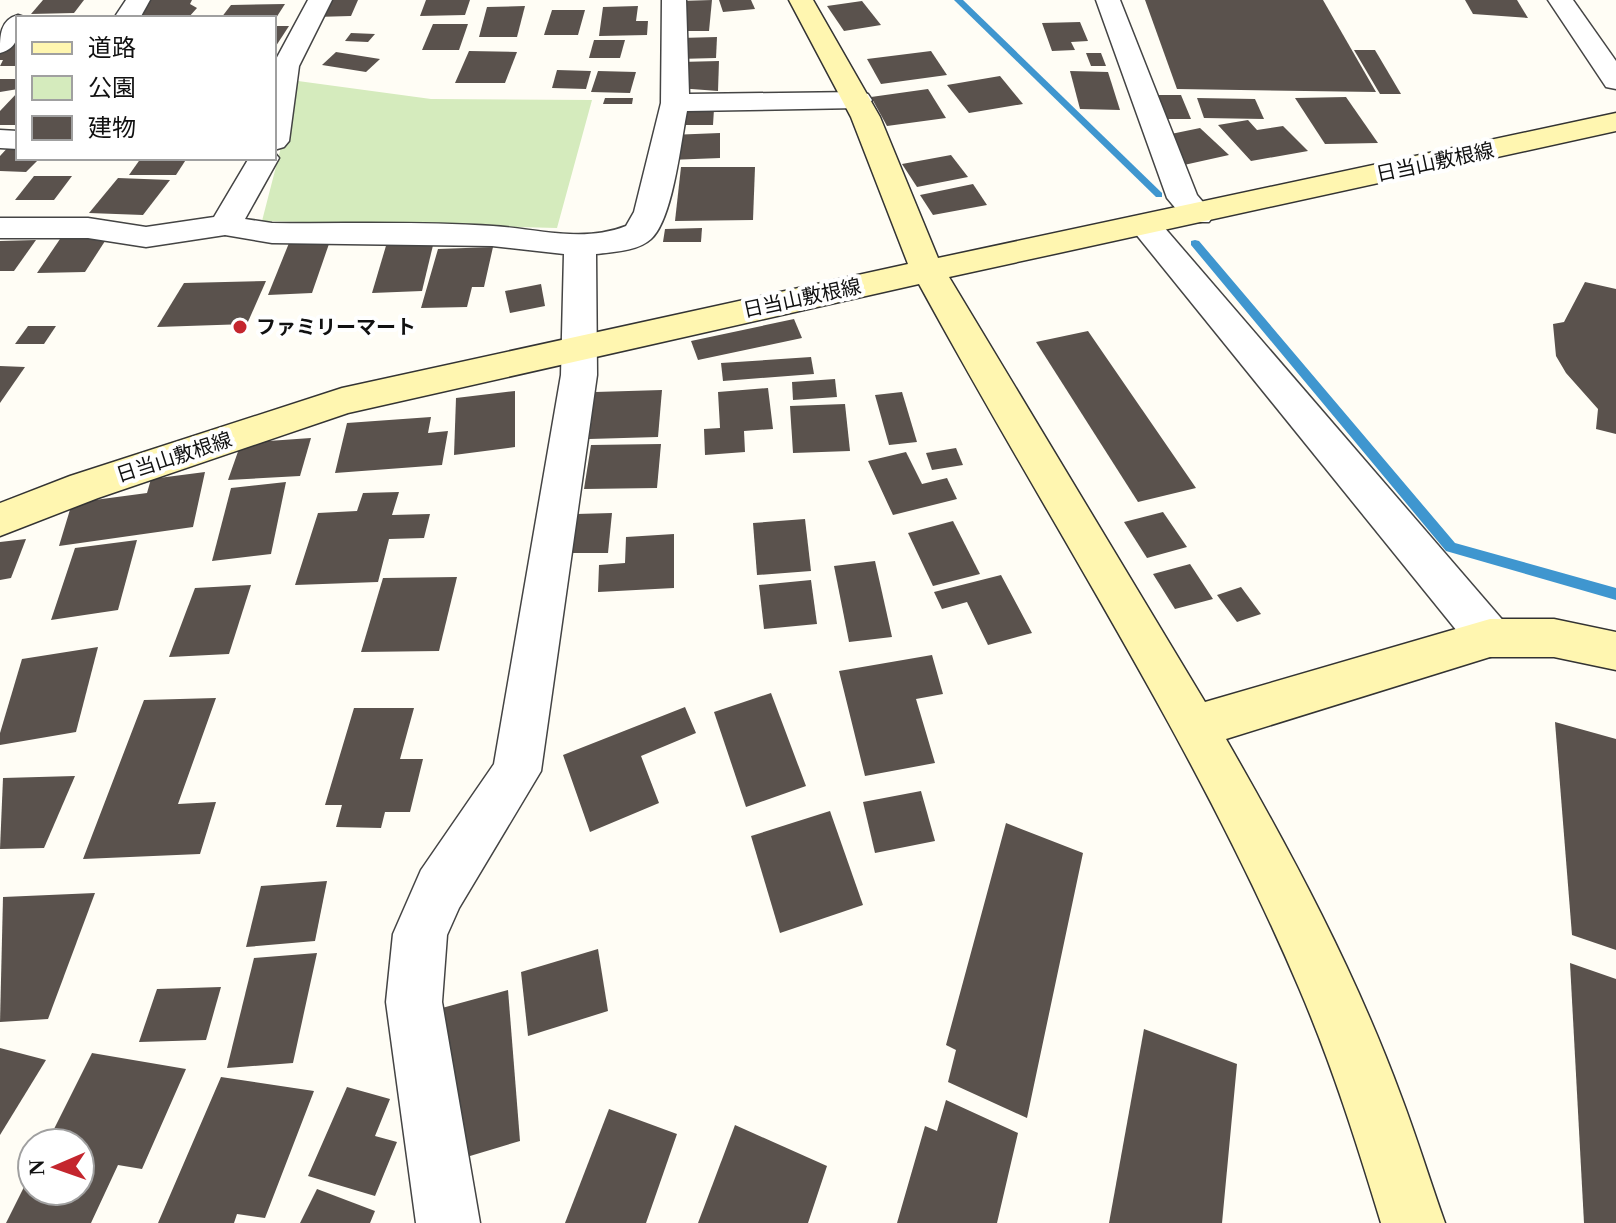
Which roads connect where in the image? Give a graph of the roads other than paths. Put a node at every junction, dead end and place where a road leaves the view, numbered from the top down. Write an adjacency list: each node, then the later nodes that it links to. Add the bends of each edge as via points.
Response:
1 (37, 0): 7 (street)
2 (674, 0): 13 (street)
3 (801, 0): 12 (street)
4 (1108, 0): 17 (street, via 1183,198)
5 (1560, 0): 11 (street)
6 (305, 15): 10 (street)
7 (24, 16)
8 (16, 25): 9 (street)
9 (0, 45)
10 (282, 60): 14 (street)
11 (1616, 81)
12 (858, 100): 13 (street); 22 (street)
13 (675, 103): 21 (street, via 650,212 639,233)
14 (276, 121)
15 (1616, 122): 17 (street, 日当山敷根線)
16 (263, 160): 18 (street)
17 (1198, 215): 19 (street, 日当山敷根線)
18 (225, 225): 20 (street, via 146,237 88,228); 21 (street, via 272,233 492,236)
19 (1146, 226): 22 (street, 日当山敷根線); 25 (street)
20 (0, 228)
21 (580, 246): 23 (street)
22 (928, 271): 23 (street, 日当山敷根線); 27 (street)
23 (577, 347): 24 (street, 日当山敷根線, via 342,401); 28 (street, via 579,375 566,468 517,771 440,889 420,934 414,1002)
24 (0, 520)
25 (1490, 638): 26 (street, via 1532,633); 27 (street)
26 (1616, 651)
27 (1195, 727): 29 (street, via 1295,913 1345,1027)
28 (448, 1223)
29 (1413, 1223)

